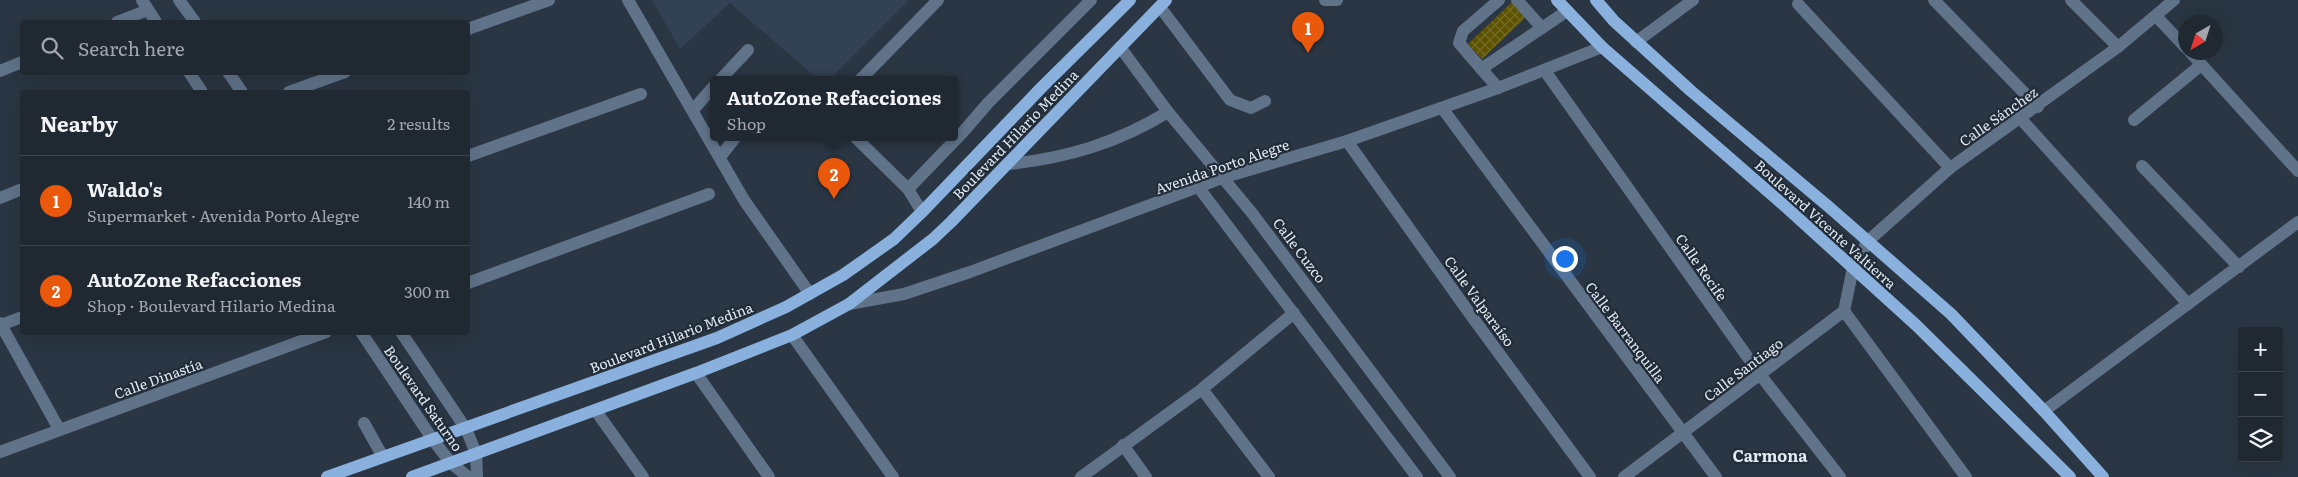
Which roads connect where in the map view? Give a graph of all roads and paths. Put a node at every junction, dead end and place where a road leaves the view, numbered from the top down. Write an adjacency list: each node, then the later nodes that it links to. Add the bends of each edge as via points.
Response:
1 (549, 0): 25 (street)
2 (628, 0): 53 (street)
3 (938, 0): 43 (street)
4 (1091, 0): 57 (street)
5 (1326, 0): 6 (street)
6 (1338, 0)
7 (1499, 0): 36 (street, via 1460,37 1459,43)
8 (1517, 0): 26 (street)
9 (1557, 0): 20 (main road, Boulevard Vicente Valtierra)
10 (1596, 0): 28 (main road, Boulevard Vicente Valtierra)
11 (1693, 0): 28 (street)
12 (1934, 0): 51 (street)
13 (2071, 0): 31 (street)
14 (2174, 0): 21 (street, Calle Sánchez)
15 (183, 1): 24 (street)
16 (1124, 2): 76 (main road, Boulevard Hilario Medina)
17 (1163, 3): 29 (main road, Boulevard Hilario Medina); 50 (street, via 1230,100 1251,108)
18 (1798, 4): 68 (street)
19 (145, 5): 22 (street); 23 (street)
20 (1567, 11): 26 (street); 30 (main road, Boulevard Vicente Valtierra)
21 (2156, 16): 27 (street); 31 (street, Calle Sánchez)
22 (120, 20)
23 (155, 20)
24 (194, 20)
25 (470, 28)
26 (1542, 28): 36 (street)
27 (2178, 39)
28 (1636, 42): 78 (main road, Boulevard Vicente Valtierra)
29 (1120, 46): 54 (street, Calle Cuzco); 66 (main road, Boulevard Hilario Medina)
30 (1602, 47): 38 (street, Avenida Porto Alegre); 80 (main road, Boulevard Vicente Valtierra)
31 (2118, 47): 51 (street, Calle Sánchez)
32 (748, 50): 42 (street)
33 (2197, 60): 35 (street)
34 (20, 63): 37 (street)
35 (2201, 65): 56 (street); 69 (street)
36 (1481, 69): 44 (street)
37 (0, 71)
38 (1545, 71): 44 (street, Avenida Porto Alegre); 94 (street, Calle Recife)
39 (191, 75): 45 (street)
40 (230, 75): 46 (street)
41 (337, 75): 47 (street)
42 (724, 76)
43 (864, 76)
44 (1498, 88): 52 (street, Avenida Porto Alegre)
45 (201, 90)
46 (241, 90)
47 (295, 90)
48 (710, 91): 53 (street)
49 (641, 94): 64 (street)
50 (1265, 101)
51 (2038, 107): 55 (street, Calle Sánchez)
52 (1442, 108): 63 (street, Avenida Porto Alegre); 101 (street, Calle Barranquilla)
53 (693, 110): 58 (street)
54 (1168, 112): 66 (street, via 1121,137 1085,150 1050,160); 70 (street, Calle Cuzco)
55 (2020, 118): 68 (street, Calle Sánchez); 84 (street)
56 (2134, 120)
57 (958, 137)
58 (710, 140)
59 (711, 141): 65 (street)
60 (733, 141): 65 (street)
61 (859, 141): 72 (street)
62 (954, 141): 72 (street)
63 (1347, 141): 70 (street, Avenida Porto Alegre); 120 (street, Calle Valparaíso)
64 (470, 155)
65 (720, 157): 82 (street, via 744,200)
66 (1009, 164): 83 (main road, Boulevard Hilario Medina, via 933,240)
67 (2142, 166): 79 (street)
68 (1950, 168): 78 (street, Calle Sánchez)
69 (2298, 171)
70 (1225, 177): 71 (street, Avenida Porto Alegre); 119 (street, Calle Cuzco)
71 (1199, 188): 83 (street, Avenida Porto Alegre, via 904,294); 86 (street)
72 (908, 189): 76 (street)
73 (20, 191): 75 (street)
74 (709, 194): 81 (street)
75 (0, 198)
76 (922, 212): 82 (main road, Boulevard Hilario Medina, via 867,259)
77 (2298, 222): 79 (street)
78 (1868, 241): 80 (street, Calle Sánchez); 97 (main road, Boulevard Vicente Valtierra, via 1957,320)
79 (2239, 267): 84 (street)
80 (1853, 268): 85 (street); 125 (main road, Boulevard Vicente Valtierra, via 1955,362)
81 (470, 282)
82 (810, 294): 100 (main road, Boulevard Hilario Medina, via 717,338)
83 (849, 304): 92 (main road, Boulevard Hilario Medina)
84 (2188, 304): 97 (street)
85 (1844, 311): 94 (street, Calle Santiago); 124 (street)
86 (1294, 313): 95 (street); 118 (street)
87 (20, 318): 88 (street)
88 (0, 324): 99 (street)
89 (318, 335): 99 (street, Calle Dinastía)
90 (363, 335): 102 (street, Boulevard Saturno)
91 (403, 335): 100 (street, Boulevard Saturno)
92 (792, 335): 93 (main road, Boulevard Hilario Medina); 114 (street)
93 (696, 373): 96 (main road, Boulevard Hilario Medina); 113 (street)
94 (1761, 376): 101 (street, Calle Santiago); 123 (street, Calle Recife)
95 (1202, 389): 103 (street); 117 (street)
96 (596, 410): 105 (main road, Boulevard Hilario Medina); 112 (street)
97 (2044, 411): 126 (main road, Boulevard Vicente Valtierra)
98 (364, 423): 106 (street)
99 (59, 429): 104 (street, Calle Dinastía)
100 (466, 429): 102 (main road, Boulevard Hilario Medina); 105 (street, Boulevard Saturno)
101 (1683, 433): 121 (street, Calle Santiago); 122 (street, Calle Barranquilla)
102 (434, 440): 106 (main road, Boulevard Hilario Medina); 107 (street, Boulevard Saturno)
103 (1123, 445): 115 (street); 116 (street)
104 (0, 452)
105 (476, 453): 107 (main road, Boulevard Hilario Medina); 111 (street, Boulevard Saturno)
106 (383, 457): 108 (main road, Boulevard Hilario Medina)
107 (451, 463): 109 (main road, Boulevard Hilario Medina); 110 (street, Boulevard Saturno)
108 (327, 477)
109 (412, 477)
110 (468, 477)
111 (477, 477)
112 (643, 477)
113 (769, 477)
114 (893, 477)
115 (1081, 477)
116 (1146, 477)
117 (1269, 477)
118 (1417, 477)
119 (1450, 477)
120 (1590, 477)
121 (1624, 477)
122 (1716, 477)
123 (1840, 477)
124 (1966, 477)
125 (2070, 477)
126 (2103, 477)

